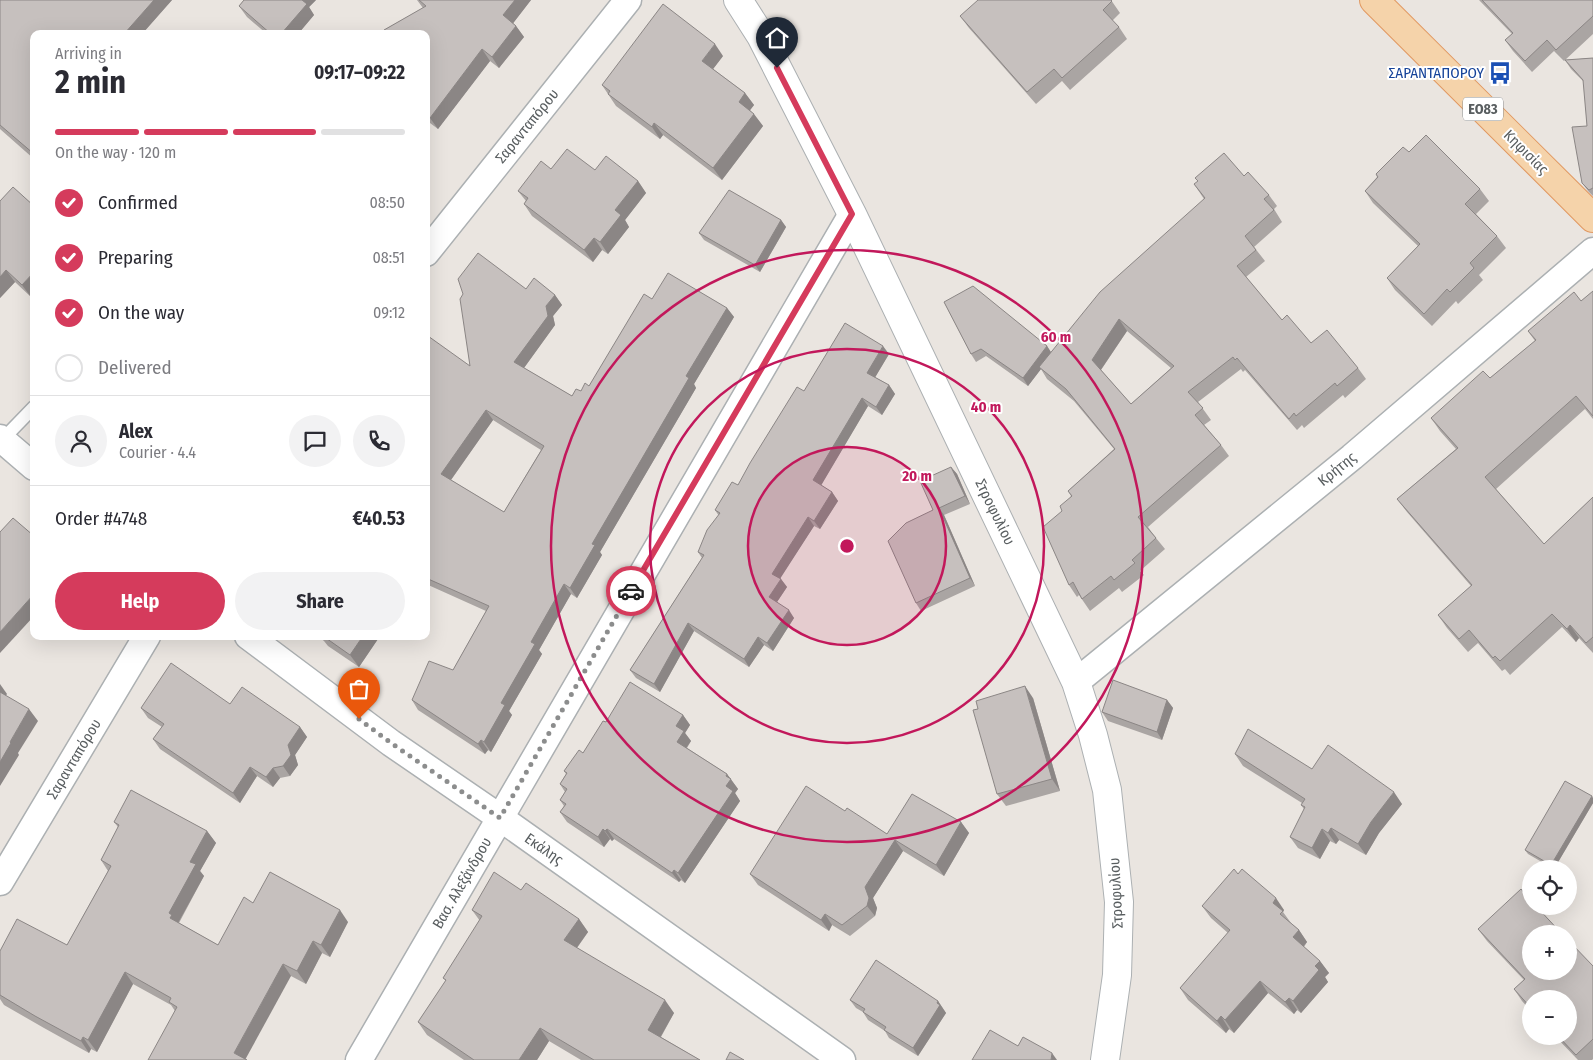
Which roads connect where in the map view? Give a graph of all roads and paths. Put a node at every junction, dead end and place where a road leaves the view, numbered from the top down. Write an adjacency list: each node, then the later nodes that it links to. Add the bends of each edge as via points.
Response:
1 (628, 0): 6 (street, Σαρανταπόρου)
2 (738, 0): 4 (street, Στροφυλίου, via 761,36)
3 (1374, 0): 5 (main road, Κηφισίας / ΕΟ83)
4 (852, 214): 13 (street, Στροφυλίου); 14 (street, Βασ. Αλεξάνδρου)
5 (1593, 218)
6 (430, 248)
7 (1593, 250): 13 (street, Κρήτης, via 1352,457)
8 (30, 411): 9 (lane)
9 (1, 439): 10 (street)
10 (30, 464)
11 (145, 640): 15 (street, Σαρανταπόρου)
12 (253, 640): 14 (street, Εκάλης, via 391,743)
13 (1076, 682): 18 (street, Στροφυλίου, via 1107,790 1119,902 1117,975)
14 (500, 818): 16 (street, Βασ. Αλεξάνδρου); 17 (street, Εκάλης)
15 (0, 882)
16 (359, 1060)
17 (842, 1060)
18 (1105, 1060)

